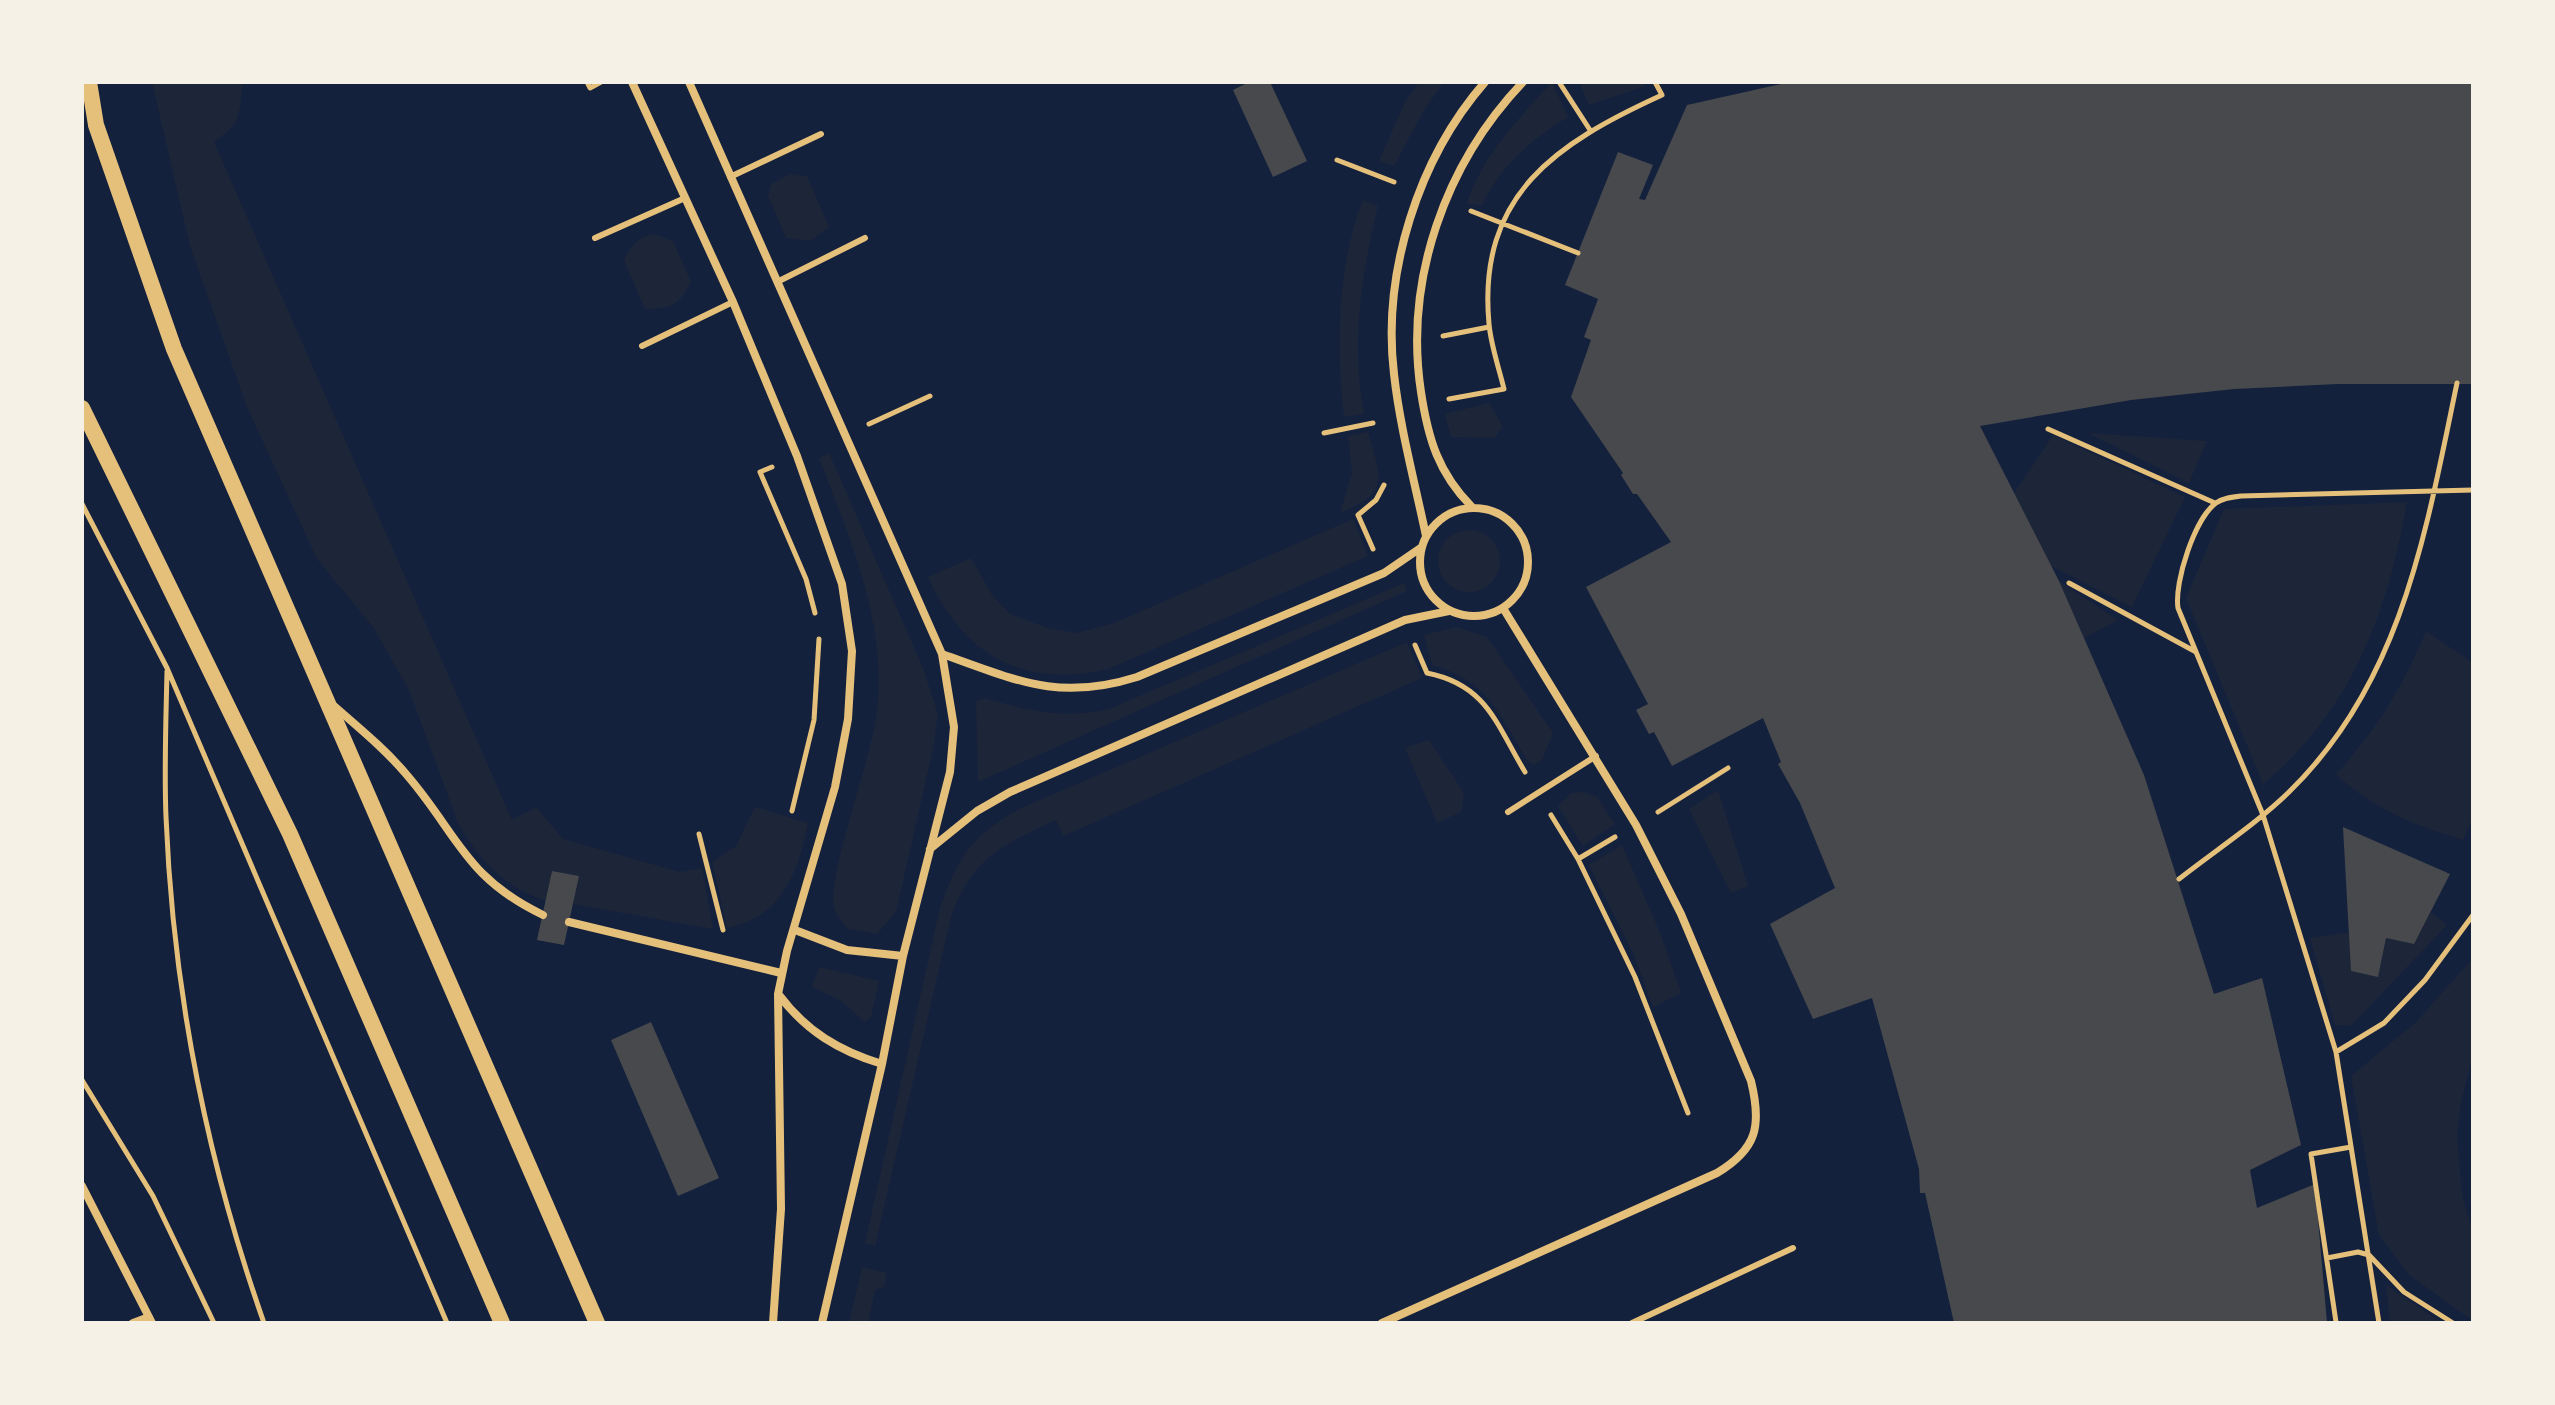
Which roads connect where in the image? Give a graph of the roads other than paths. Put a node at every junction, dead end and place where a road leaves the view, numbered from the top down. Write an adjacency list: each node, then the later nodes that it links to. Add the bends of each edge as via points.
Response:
1 (89, 82): 6 (main road)
2 (632, 82): 9 (street)
3 (689, 82): 8 (street)
4 (1485, 82): 17 (street, via 1438,152 1420,192 1397,272 1394,372)
5 (1523, 82): 16 (street, via 1469,152 1445,201 1425,262 1417,341 1429,442 1454,489)
6 (89, 120): 22 (main road, via 174,349)
7 (821, 134): 8 (lane)
8 (730, 177): 12 (street)
9 (685, 198): 10 (lane); 13 (street)
10 (595, 238)
11 (865, 238): 12 (lane)
12 (777, 282): 21 (street)
13 (733, 302): 14 (lane); 28 (street, via 822,522 842,584 852,651 848,719 835,787)
14 (642, 346)
15 (82, 408): 37 (main road, via 290,834)
16 (1472, 507): 17 (street, via 1438,521); 19 (street, via 1492,510 1522,536 1527,576)
17 (1426, 536): 18 (street)
18 (1422, 547): 20 (street, via 1424,584); 21 (street, via 1384,573 1107,687 1044,687)
19 (1503, 608): 20 (street, via 1476,616); 23 (street)
20 (1449, 611): 25 (street, via 1405,620 1010,792)
21 (942, 654): 25 (street, via 954,727 950,772)
22 (322, 695): 26 (street, via 409,777 462,854 491,883); 38 (main road)
23 (1596, 756): 24 (lane); 41 (street, via 1681,914 1751,1081 1758,1107 1755,1136 1740,1159 1717,1173)
24 (1508, 812)
25 (929, 850): 29 (street)
26 (543, 915)
27 (569, 922): 30 (street)
28 (795, 930): 29 (street, via 847,950); 30 (street)
29 (903, 956): 32 (street)
30 (781, 973): 31 (street)
31 (778, 994): 32 (street, via 819,1036 849,1054); 39 (street, via 781,1209)
32 (882, 1064): 40 (street)
33 (82, 1186): 35 (street)
34 (1793, 1248): 42 (lane)
35 (150, 1320): 36 (street)
36 (133, 1323)
37 (502, 1323)
38 (597, 1323)
39 (773, 1323)
40 (822, 1323)
41 (1382, 1323)
42 (1632, 1323)

